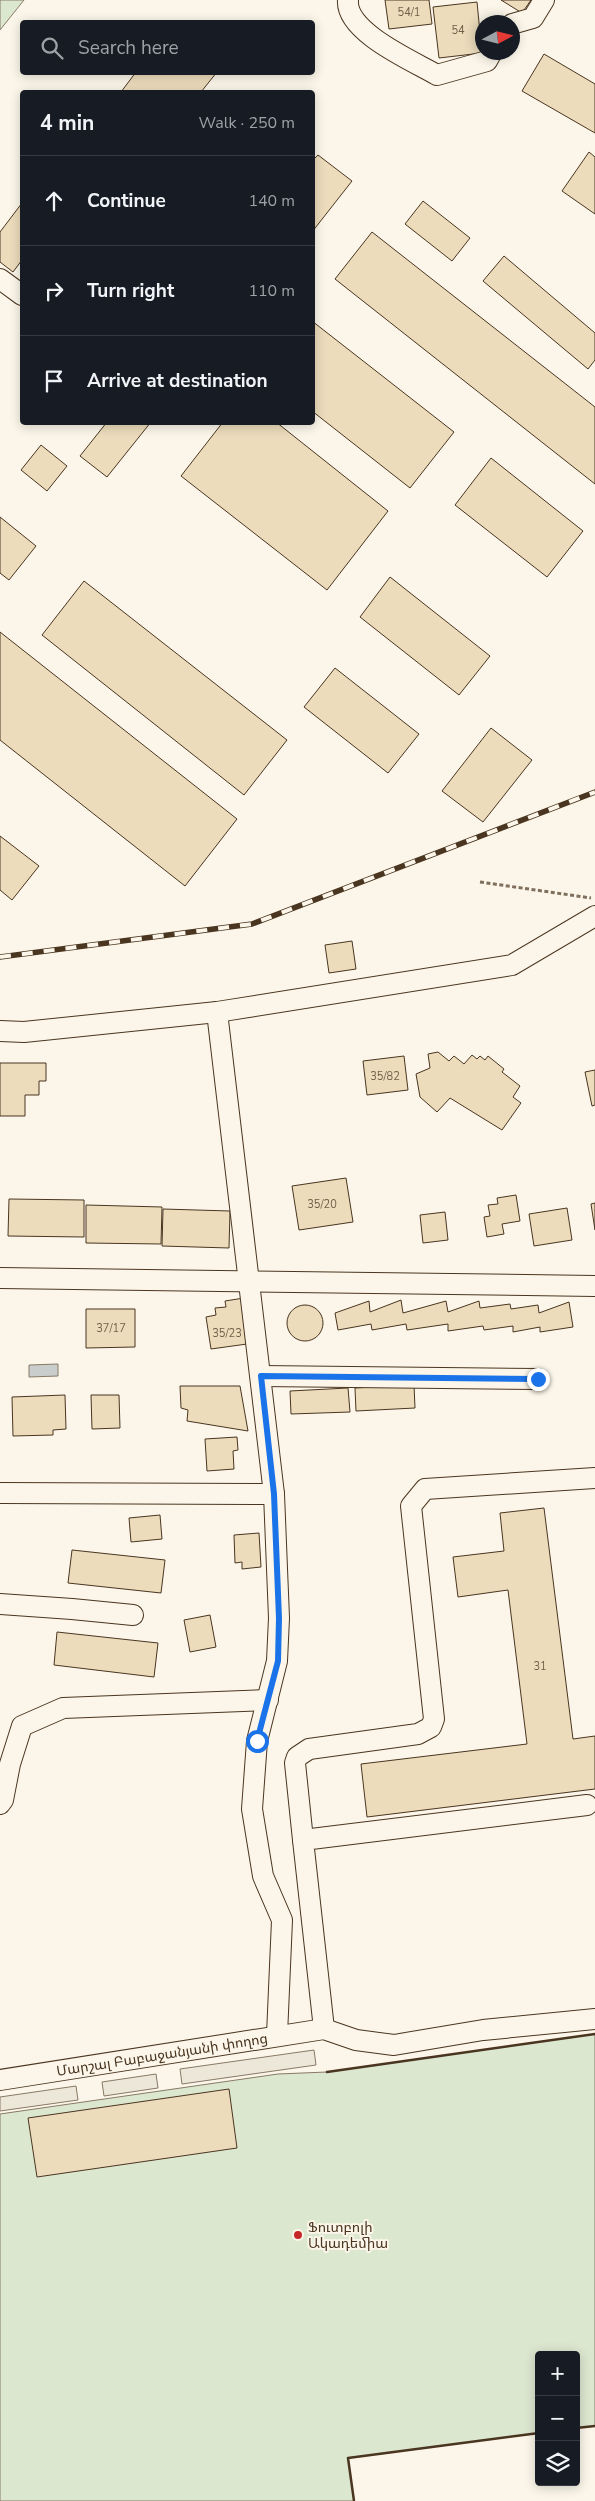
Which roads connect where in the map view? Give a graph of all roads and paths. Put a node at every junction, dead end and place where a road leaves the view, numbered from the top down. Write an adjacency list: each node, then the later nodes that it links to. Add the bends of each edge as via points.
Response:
1 (348, 0): 4 (street, via 356,23 367,34 437,75)
2 (544, 0): 3 (street, via 533,18)
3 (520, 22)
4 (488, 60)
5 (0, 279): 6 (street)
6 (20, 294)
7 (480, 882): 8 (path)
8 (595, 898)
9 (595, 916): 10 (street, via 512,965)
10 (217, 1012): 11 (street, via 24,1032); 13 (street)
11 (0, 1031)
12 (0, 1278): 13 (street)
13 (248, 1282): 14 (street); 15 (street)
14 (595, 1286)
15 (261, 1376): 16 (street); 19 (street)
16 (538, 1379)
17 (595, 1478): 25 (street, via 425,1489 411,1506 434,1719 431,1727 418,1734 309,1750 297,1757)
18 (0, 1493): 19 (street)
19 (274, 1494): 22 (street, via 279,1627 278,1661)
20 (0, 1604): 21 (street, via 72,1608)
21 (132, 1616)
22 (268, 1700): 23 (street, via 63,1708 22,1726); 27 (street, via 257,1741 252,1809 263,1876)
23 (0, 1804)
24 (587, 1805): 25 (street)
25 (303, 1840): 26 (street)
26 (313, 1919): 27 (street); 29 (street)
27 (282, 1920): 30 (street)
28 (595, 2019): 29 (street, via 483,2030 394,2045 356,2040)
29 (324, 2029): 30 (street, Մարշալ Բաբաջանյանի փողոց)
30 (277, 2036): 31 (street, Մարշալ Բաբաջանյանի փողոց)
31 (0, 2080)

